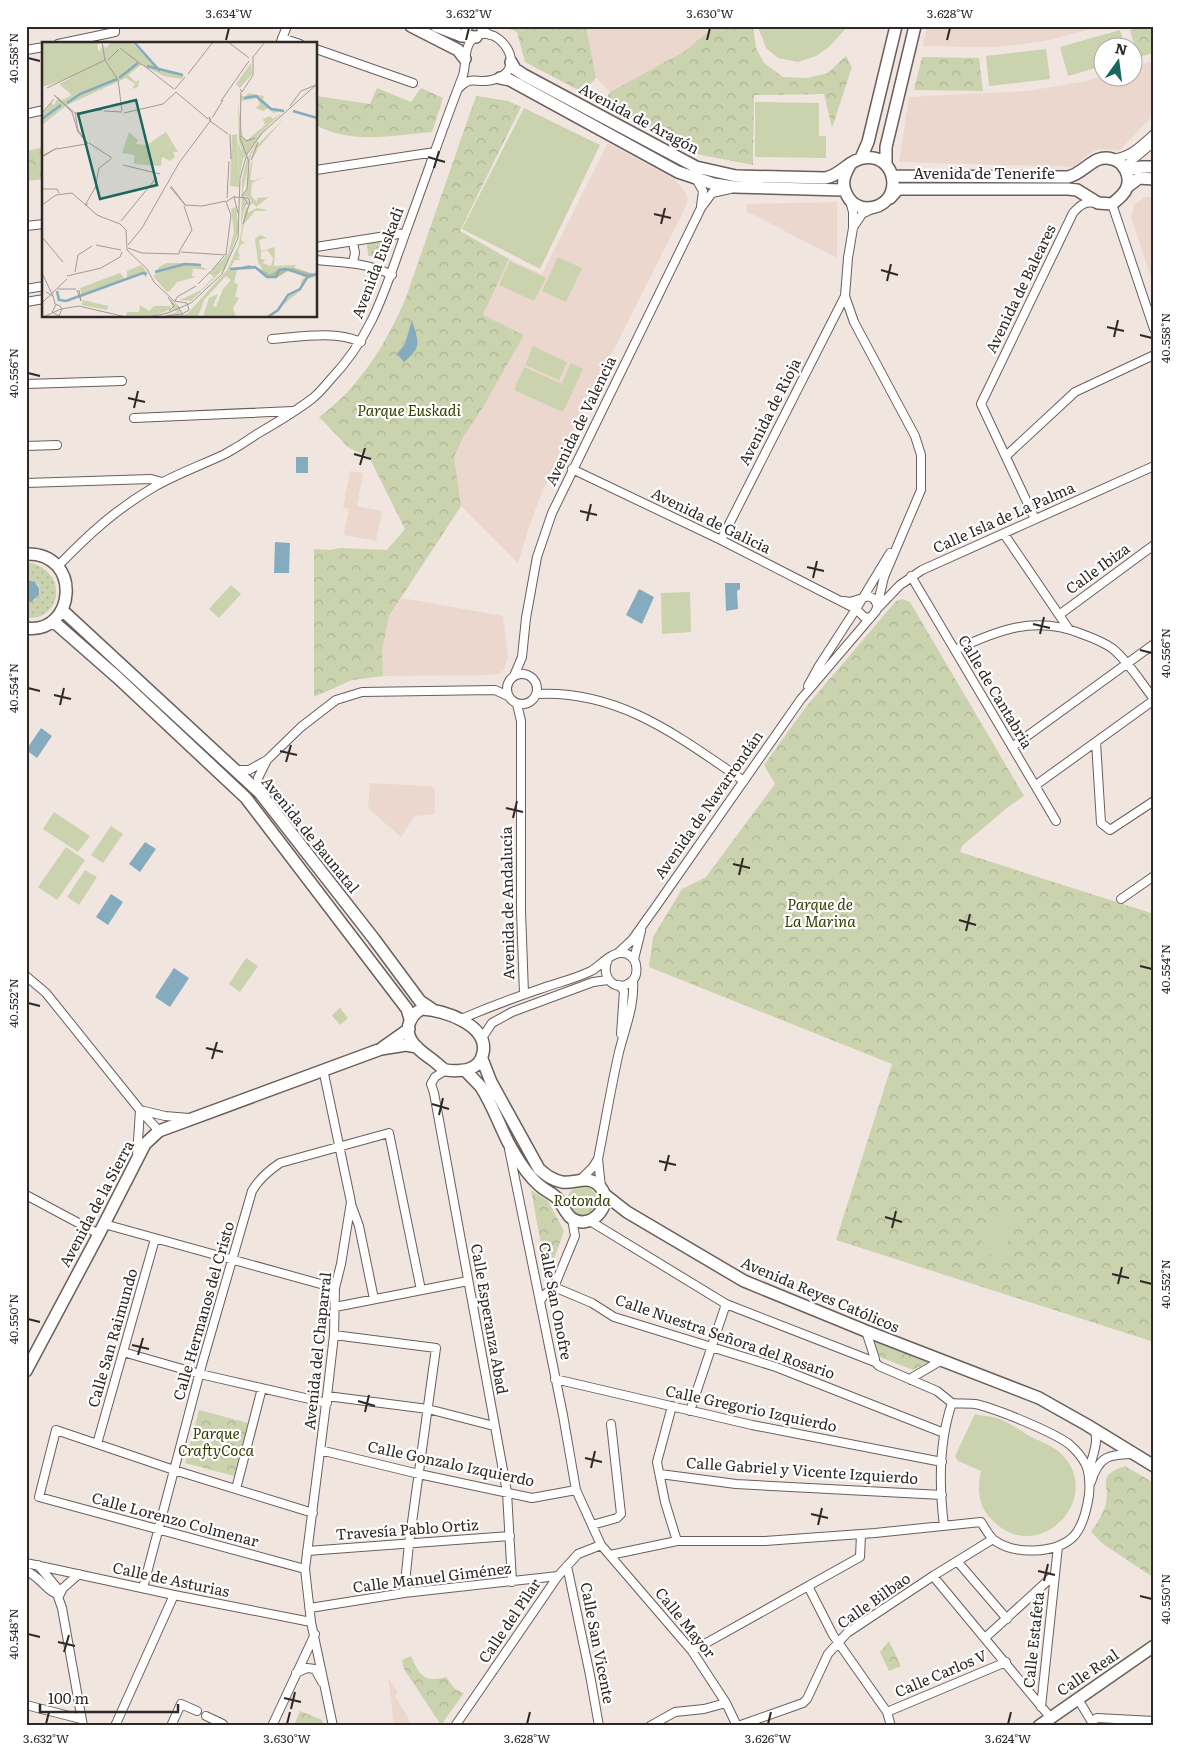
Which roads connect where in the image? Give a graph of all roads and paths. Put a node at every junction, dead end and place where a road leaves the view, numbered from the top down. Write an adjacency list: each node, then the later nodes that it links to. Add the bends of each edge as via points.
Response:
1 (114, 26): 11 (street, via 115,32)
2 (287, 26): 10 (street)
3 (410, 26): 15 (main road, via 458,50)
4 (436, 26): 9 (main road)
5 (469, 26): 9 (street)
6 (896, 26): 26 (main road, via 868,142)
7 (915, 26): 28 (main road, via 886,147)
8 (478, 32): 9 (main road); 15 (street, via 470,42); 16 (street, via 506,44)
9 (462, 36)
10 (281, 41)
11 (68, 42)
12 (42, 47): 13 (street)
13 (26, 50)
14 (318, 50): 19 (street)
15 (465, 62): 18 (street, via 470,72); 20 (street, Avenida Euskadi)
16 (510, 62): 17 (street); 29 (main road, Avenida de Aragón, via 524,75 696,167 736,176 826,178 836,176)
17 (500, 78): 18 (street); 35 (main road, Avenida de Aragón, via 510,80)
18 (481, 80): 20 (street, via 464,82)
19 (413, 83)
20 (458, 89): 25 (street, Avenida Euskadi)
21 (42, 110): 22 (street)
22 (26, 114)
23 (1154, 134): 27 (street, via 1126,157)
24 (1154, 142): 30 (street)
25 (434, 152): 32 (street); 50 (street, Avenida Euskadi)
26 (861, 158): 28 (main road, via 874,158); 29 (main road)
27 (1112, 159): 30 (main road); 33 (main road, via 1096,159)
28 (886, 164): 34 (main road)
29 (850, 165): 39 (main road, via 843,177)
30 (1125, 168): 31 (main road); 37 (main road)
31 (1154, 168)
32 (318, 170)
33 (1084, 170): 34 (main road, Avenida de Tenerife, via 1068,177); 40 (main road, via 1082,183)
34 (893, 176): 42 (main road, via 893,189)
35 (696, 179): 38 (main road, Avenida de Aragón); 45 (street, via 703,191)
36 (1154, 179): 37 (main road, via 1139,178)
37 (1127, 187): 44 (main road)
38 (734, 188): 39 (main road, Avenida de Aragón); 45 (street, via 712,193)
39 (844, 190): 41 (main road)
40 (1085, 194): 42 (main road, Avenida de Tenerife, via 1068,189 898,189); 43 (main road)
41 (850, 201): 46 (main road, via 862,208); 49 (street, Avenida de Navarrondán)
42 (887, 201): 46 (main road)
43 (1098, 203): 44 (main road); 71 (street, Avenida de Baleares, via 1088,202 1073,213 981,404)
44 (1112, 204): 61 (street)
45 (701, 208): 73 (street, Avenida de Valencia)
46 (875, 208): 49 (street, via 862,214)
47 (42, 224): 48 (street)
48 (26, 226)
49 (852, 228): 58 (street, Avenida de Navarrondán)
50 (405, 233): 51 (street); 55 (street, Avenida Euskadi)
51 (353, 242): 52 (street); 54 (street)
52 (318, 247)
53 (318, 260): 54 (street)
54 (353, 262): 55 (street)
55 (392, 275): 63 (street, Avenida Euskadi)
56 (42, 286): 57 (street)
57 (26, 289)
58 (845, 296): 77 (street, Avenida de Navarrondán, via 854,322 922,455 921,490); 79 (street, Avenida de Rioja)
59 (42, 300): 60 (street)
60 (26, 302)
61 (1154, 329)
62 (272, 339): 63 (street, via 337,335)
63 (361, 342): 67 (street, Avenida Euskadi, via 339,371)
64 (1154, 355): 71 (street, via 1075,392)
65 (122, 381): 66 (street)
66 (26, 384)
67 (295, 412): 68 (street); 74 (street, Avenida Euskadi, via 227,453)
68 (134, 418)
69 (57, 445): 70 (street)
70 (26, 446)
71 (1006, 456): 76 (street)
72 (1154, 466): 76 (street, Calle Isla de La Palma)
73 (572, 469): 79 (street, Avenida de Galicia); 96 (street, Avenida de Valencia, via 537,557)
74 (162, 482): 75 (street, via 151,479); 82 (street, Avenida Euskadi, via 119,508)
75 (26, 483)
76 (1035, 519): 78 (street, Calle Isla de La Palma)
77 (907, 526): 84 (street, Avenida de Navarrondán); 86 (street, Avenida de Navarrondán, via 884,577)
78 (1004, 534): 83 (street, Calle Isla de La Palma); 89 (street)
79 (721, 540): 85 (street, Avenida de Galicia)
80 (1154, 545): 89 (street, Calle Ibiza)
81 (26, 554): 82 (main road, via 48,558)
82 (58, 566): 88 (main road, via 67,588)
83 (911, 576): 86 (street, Calle Isla de La Palma); 95 (street, Calle de Cantabria)
84 (864, 597): 85 (street, Avenida de Galicia, via 850,602); 86 (street, via 874,599); 87 (street, Avenida de Navarrondán)
85 (837, 599): 87 (street, Avenida de Galicia)
86 (877, 607): 90 (street, Avenida de Navarrondán)
87 (856, 609): 90 (street); 106 (street, Avenida de Navarrondán)
88 (62, 610): 91 (main road); 114 (main road, Avenida de Baunatal)
89 (1059, 615): 93 (street)
90 (870, 618): 106 (street, Avenida de Navarrondán)
91 (53, 621): 92 (main road); 133 (main road, Avenida de Baunatal, via 246,798 405,1006)
92 (26, 628)
93 (1068, 628): 95 (street, via 1048,624 1026,625); 97 (street, via 1096,639)
94 (1154, 644): 97 (street)
95 (955, 650): 112 (street, Calle de Cantabria)
96 (522, 657): 98 (street, Avenida de Valencia); 99 (street, Avenida de Valencia)
97 (1127, 664): 107 (street); 112 (street)
98 (529, 675): 99 (street); 101 (street)
99 (514, 676): 100 (street)
100 (508, 683): 102 (street); 105 (street)
101 (537, 684): 103 (street); 104 (street)
102 (495, 690): 105 (street); 113 (street, via 362,692 336,700 301,727)
103 (557, 693): 104 (street); 115 (street, via 624,707 679,736)
104 (537, 694): 108 (street)
105 (508, 696): 109 (street)
106 (801, 699): 115 (street, Avenida de Navarrondán)
107 (1154, 700): 111 (street)
108 (529, 703): 109 (street); 110 (street, Avenida de Andalucía)
109 (517, 704): 110 (street, Avenida de Andalucía)
110 (521, 721): 130 (street, Avenida de Andalucía)
111 (1096, 742): 116 (street); 118 (street, via 1101,823 1110,830)
112 (1012, 747): 116 (street, Calle de Cantabria)
113 (267, 760): 114 (street, via 249,770); 117 (street, via 258,778)
114 (236, 770): 117 (main road, Avenida de Baunatal)
115 (744, 782): 122 (street, Avenida de Navarrondán)
116 (1036, 785): 119 (street, Calle de Cantabria)
117 (260, 793): 131 (main road, Avenida de Baunatal, via 420,1001)
118 (1154, 801)
119 (1056, 821)
120 (1154, 876): 121 (street)
121 (1121, 899)
122 (642, 927): 123 (street, Avenida de Navarrondán); 125 (street, Avenida de Navarrondán)
123 (618, 953): 124 (street); 125 (street)
124 (608, 959): 127 (street, via 605,966); 130 (street, via 590,971)
125 (634, 959): 128 (street, via 637,970)
126 (26, 976): 142 (street, via 46,994)
127 (608, 980): 129 (street); 134 (street, via 593,982 512,1012 492,1023)
128 (633, 980): 129 (street); 137 (street, via 629,1018)
129 (619, 985): 137 (street, via 624,991)
130 (524, 994): 132 (street)
131 (432, 1009): 132 (main road); 133 (main road, via 415,1012)
132 (460, 1019): 134 (main road)
133 (410, 1024): 135 (main road, via 410,1039); 136 (main road, Avenida de la Sierra)
134 (482, 1038): 138 (main road)
135 (416, 1047): 136 (main road, Avenida de la Sierra); 140 (main road)
136 (381, 1048): 139 (main road, Avenida de la Sierra)
137 (619, 1052): 147 (street)
138 (482, 1060): 141 (main road); 149 (main road, via 539,1169 554,1180)
139 (323, 1069): 143 (main road, Avenida de la Sierra); 146 (street, Avenida del Chaparral)
140 (446, 1070): 141 (main road); 161 (street, Calle Esperanza Abad, via 431,1084)
141 (465, 1070): 145 (main road, Calle San Onofre, via 481,1087)
142 (140, 1110): 143 (street); 144 (street); 148 (street)
143 (191, 1118): 144 (main road, Avenida de la Sierra)
144 (159, 1131): 148 (main road, Avenida de la Sierra, via 145,1144)
145 (508, 1142): 153 (main road, via 529,1175 556,1197); 166 (street, Calle San Onofre)
146 (339, 1147): 152 (street, Avenida del Chaparral); 160 (street, Calle Hermanos del Cristo, via 280,1163 262,1176 252,1191); 164 (street, Calle Hermanos del Cristo, via 390,1134)
147 (598, 1159): 149 (street); 150 (street)
148 (137, 1160): 158 (main road, Avenida de la Sierra)
149 (577, 1180): 150 (main road, via 595,1183); 153 (main road, via 564,1195)
150 (602, 1190): 154 (main road); 155 (main road, Avenida Reyes Católicos)
151 (26, 1195): 158 (street)
152 (351, 1202): 163 (street, Avenida del Chaparral); 165 (street)
153 (564, 1208): 156 (main road)
154 (601, 1211): 155 (main road); 157 (main road)
155 (627, 1212): 169 (main road, Avenida Reyes Católicos, via 744,1282)
156 (572, 1219): 157 (main road); 162 (street, via 576,1236)
157 (590, 1221): 167 (street)
158 (102, 1229): 159 (street); 175 (main road, Avenida de la Sierra)
159 (155, 1239): 160 (street); 172 (street, Calle San Raimundo)
160 (232, 1260): 163 (street); 176 (street, Calle Hermanos del Cristo)
161 (468, 1281): 164 (street); 186 (street, Calle Esperanza Abad)
162 (554, 1287): 166 (street); 171 (street, Calle Nuestra Señora del Rosario, via 592,1303 614,1317)
163 (335, 1288): 168 (street, Avenida del Chaparral)
164 (421, 1290): 165 (street)
165 (374, 1299): 168 (street)
166 (540, 1301): 177 (street, Calle San Onofre)
167 (726, 1304): 171 (street); 174 (street)
168 (335, 1307): 170 (street, Avenida del Chaparral)
169 (866, 1331): 173 (main road, Avenida Reyes Católicos); 174 (street)
170 (334, 1335): 180 (street, Avenida del Chaparral); 183 (street, via 436,1348)
171 (710, 1348): 184 (street); 188 (street, Calle Nuestra Señora del Rosario, via 776,1367)
172 (123, 1352): 176 (street); 189 (street, Calle San Raimundo)
173 (942, 1360): 178 (street); 187 (main road, Avenida Reyes Católicos, via 1039,1398)
174 (875, 1362): 178 (street)
175 (26, 1370)
176 (200, 1374): 179 (street); 194 (street, Calle Hermanos del Cristo)
177 (555, 1379): 182 (street, Calle Gregorio Izquierdo); 200 (street, Calle San Onofre)
178 (911, 1380): 181 (street, via 937,1391)
179 (262, 1388): 180 (street); 199 (street)
180 (327, 1399): 183 (street); 190 (street, Avenida del Chaparral)
181 (952, 1403): 188 (street); 197 (street, via 994,1410 1049,1433 1078,1453)
182 (672, 1406): 184 (street, Calle Gregorio Izquierdo); 196 (street, via 657,1462)
183 (428, 1409): 186 (street); 195 (street)
184 (690, 1411): 192 (street, Calle Gregorio Izquierdo)
185 (611, 1424): 204 (street, via 620,1514 617,1518)
186 (494, 1426): 201 (street, Calle Esperanza Abad)
187 (1094, 1429): 191 (main road, Avenida Reyes Católicos); 197 (street, via 1097,1436)
188 (944, 1433): 192 (street)
189 (97, 1444): 194 (street); 206 (street, Calle Lorenzo Colmenar, via 56,1430 38,1497)
190 (320, 1450): 195 (street, Calle Gonzalo Izquierdo); 203 (street, Avenida del Chaparral)
191 (1135, 1454): 193 (main road, Avenida Reyes Católicos); 198 (street, via 1114,1454 1105,1459 1094,1471)
192 (942, 1462): 202 (street)
193 (1154, 1466)
194 (174, 1470): 199 (street); 206 (street, Calle Hermanos del Cristo)
195 (419, 1474): 201 (street, Calle Gonzalo Izquierdo); 211 (street)
196 (660, 1474): 202 (street, Calle Gabriel y Vicente Izquierdo, via 736,1484); 210 (street)
197 (1089, 1474): 198 (street)
198 (1090, 1484): 213 (street, via 1085,1515 1077,1532)
199 (236, 1489): 203 (street)
200 (576, 1490): 201 (street, Calle Gonzalo Izquierdo, via 532,1498); 204 (street, Calle San Onofre)
201 (507, 1492): 208 (street, Calle Esperanza Abad)
202 (942, 1495): 205 (street)
203 (313, 1513): 214 (street, Avenida del Chaparral)
204 (592, 1525): 212 (street, Calle San Onofre)
205 (944, 1526): 207 (street); 209 (street, via 981,1522)
206 (158, 1529): 220 (street, Calle Lorenzo Colmenar); 228 (street, Calle Hermanos del Cristo)
207 (862, 1534): 210 (street, via 764,1541); 227 (street, via 860,1557)
208 (510, 1536): 211 (street, Travesía Pablo Ortiz); 226 (street, Calle Esperanza Abad)
209 (993, 1539): 213 (street, via 1006,1547 1020,1550); 216 (street, Calle Bilbao)
210 (677, 1541): 215 (street)
211 (409, 1544): 214 (street, Travesía Pablo Ortiz); 229 (street)
212 (601, 1545): 215 (street, Calle Mayor); 219 (street, Calle del Pilar, via 578,1554)
213 (1058, 1546): 223 (street, Calle Estafeta)
214 (307, 1551): 220 (street, Avenida del Chaparral)
215 (610, 1555): 239 (street, Calle Mayor)
216 (957, 1561): 225 (street, Calle Bilbao); 233 (street)
217 (26, 1563): 218 (street, Calle de Asturias)
218 (38, 1565): 222 (street, Calle de Asturias); 231 (street, via 55,1584)
219 (567, 1566): 224 (street, Calle del Pilar); 260 (street, Calle San Vicente)
220 (305, 1569): 232 (street, Avenida del Chaparral)
221 (26, 1572): 231 (street, via 34,1574)
222 (79, 1574): 228 (street, Calle de Asturias); 231 (street)
223 (1054, 1575): 233 (street); 246 (street, Calle Estafeta)
224 (558, 1576): 226 (street, Calle Manuel Giménez); 259 (street, Calle del Pilar)
225 (933, 1576): 236 (street); 237 (street, Calle Bilbao, via 847,1633)
226 (512, 1582): 229 (street, Calle Manuel Giménez)
227 (808, 1586): 237 (street); 239 (street)
228 (143, 1588): 230 (street, Calle de Asturias)
229 (404, 1593): 232 (street, Calle Manuel Giménez)
230 (174, 1595): 234 (street, Calle de Asturias); 255 (street)
231 (58, 1597): 252 (street)
232 (310, 1608): 234 (street, Avenida del Chaparral)
233 (1007, 1619): 236 (street)
234 (311, 1622): 235 (street, Avenida del Chaparral)
235 (315, 1634): 241 (street); 242 (street, Avenida del Chaparral)
236 (986, 1637): 240 (street)
237 (839, 1643): 248 (street); 262 (street, Calle Bilbao, via 828,1654 807,1699)
238 (1154, 1646): 243 (main road, Calle Real)
239 (692, 1651): 244 (street, Calle Mayor)
240 (1006, 1662): 246 (street); 248 (street, Calle Carlos V)
241 (296, 1673): 242 (street, via 307,1668 315,1669); 257 (street)
242 (326, 1688): 258 (street, Avenida del Chaparral)
243 (1078, 1699): 250 (main road, Calle Real); 253 (street)
244 (726, 1703): 261 (street, via 675,1712); 262 (street, Calle Mayor)
245 (26, 1705): 252 (street)
246 (1041, 1707): 250 (street)
247 (197, 1711): 256 (street, via 181,1704)
248 (887, 1712): 263 (street)
249 (206, 1716): 254 (street)
250 (1050, 1717): 264 (main road, Calle Real)
251 (1154, 1721): 253 (street, via 1097,1718)
252 (82, 1722)
253 (1093, 1724)
254 (223, 1725)
255 (115, 1726)
256 (171, 1726)
257 (272, 1726)
258 (333, 1726)
259 (455, 1726)
260 (598, 1726)
261 (650, 1726)
262 (737, 1726)
263 (891, 1726)
264 (1039, 1726)

